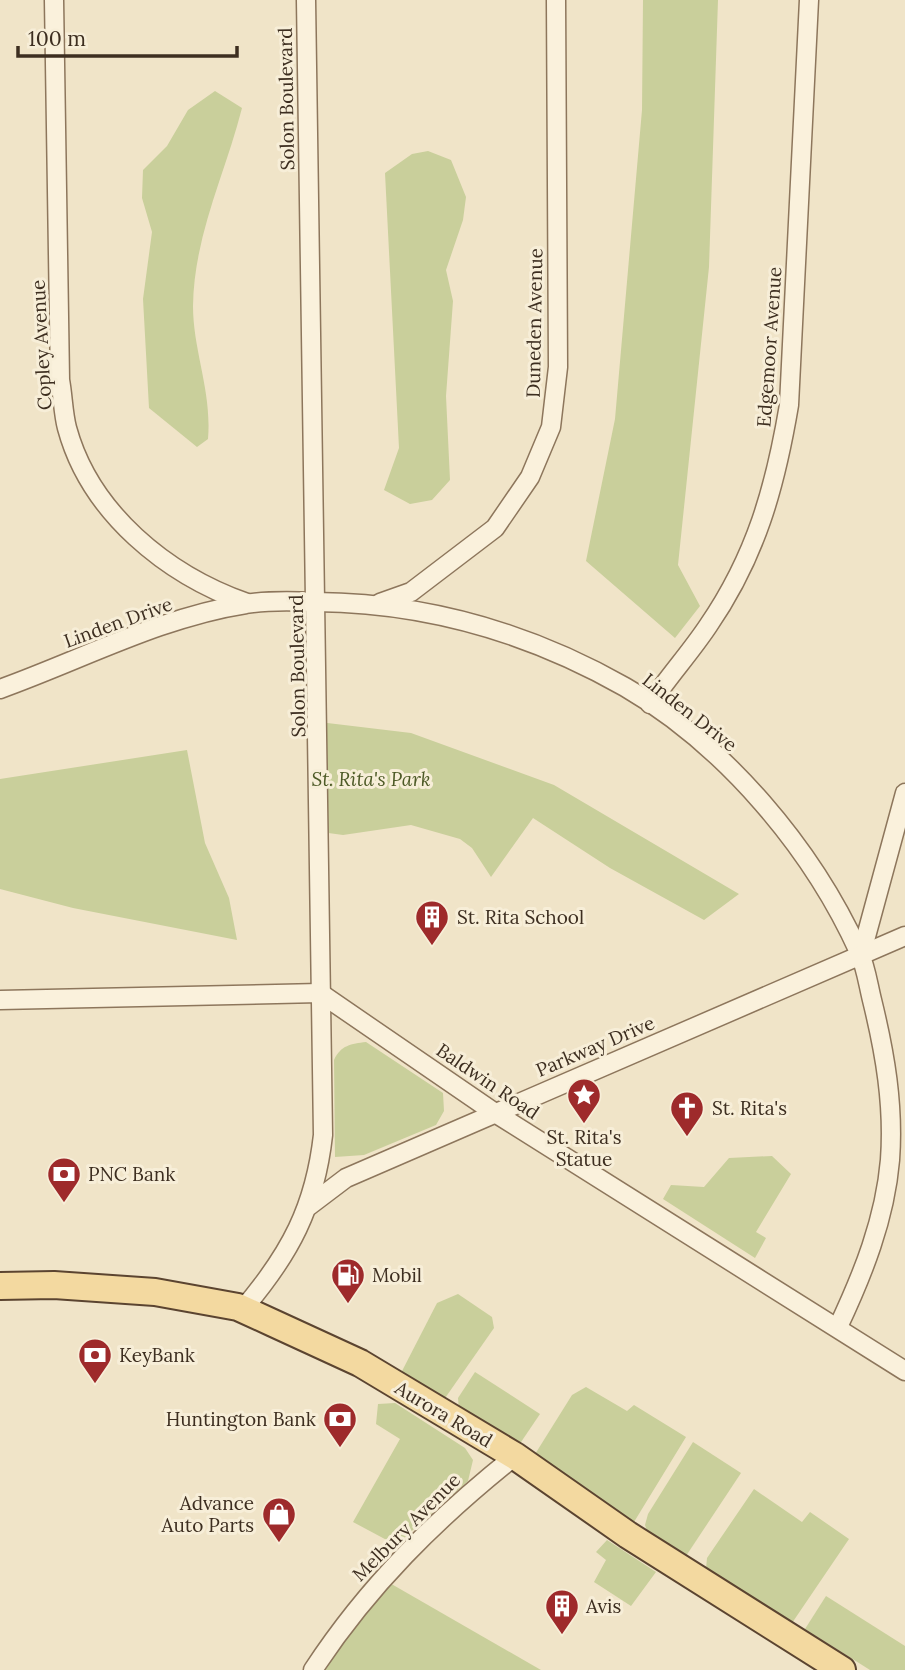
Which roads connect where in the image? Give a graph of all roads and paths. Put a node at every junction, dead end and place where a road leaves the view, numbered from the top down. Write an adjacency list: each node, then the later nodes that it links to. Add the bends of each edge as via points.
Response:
1 (54, 0): 6 (street, Copley Avenue, via 60,380 67,429 87,476 121,524 163,561 219,593)
2 (306, 0): 5 (street, Solon Boulevard)
3 (556, 0): 7 (street, Duneden Avenue, via 558,367 551,427 530,477 495,528 411,592)
4 (809, 0): 9 (street, Edgemoor Avenue, via 789,405 781,456 754,547 733,587)
5 (316, 602): 6 (street, Linden Drive); 7 (street, Linden Drive); 13 (street, Solon Boulevard)
6 (247, 603): 8 (street, Linden Drive, via 172,624)
7 (373, 605): 9 (street, Linden Drive, via 439,615 512,635 567,657)
8 (0, 688)
9 (650, 704): 12 (street, Linden Drive, via 751,791 818,878)
10 (905, 793): 12 (street)
11 (905, 936): 12 (street, Parkway Drive)
12 (861, 955): 15 (street, Parkway Drive); 19 (street, Linden Drive, via 890,1088 890,1163 876,1232)
13 (320, 993): 14 (street); 15 (street, Baldwin Road); 16 (street, Solon Boulevard, via 323,1135)
14 (0, 1000)
15 (495, 1113): 16 (street, Parkway Drive, via 346,1178); 19 (street, Baldwin Road)
16 (309, 1206): 18 (street, Solon Boulevard, via 285,1251)
17 (0, 1286): 18 (main road, Aurora Road, via 155,1292)
18 (243, 1309): 21 (main road, Aurora Road, via 360,1363)
19 (838, 1327): 20 (street, Baldwin Road)
20 (905, 1371)
21 (514, 1456): 22 (street, Melbury Avenue, via 396,1561); 23 (main road, Aurora Road, via 628,1535)
22 (313, 1670)
23 (842, 1670)

